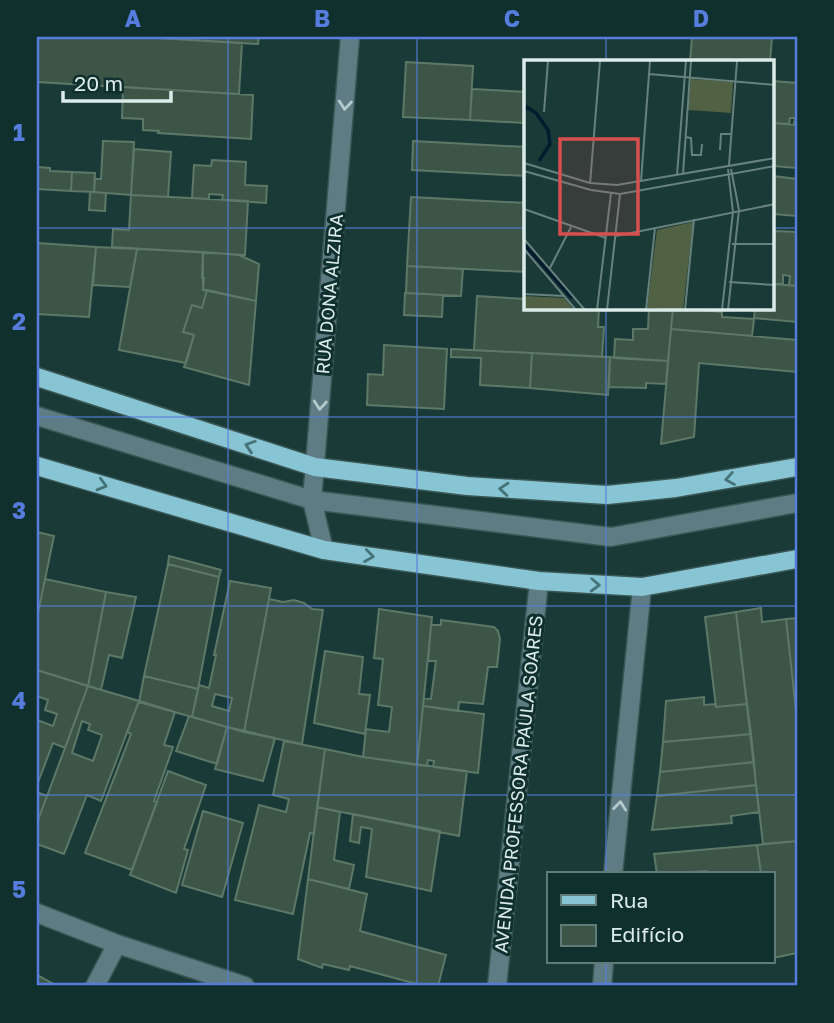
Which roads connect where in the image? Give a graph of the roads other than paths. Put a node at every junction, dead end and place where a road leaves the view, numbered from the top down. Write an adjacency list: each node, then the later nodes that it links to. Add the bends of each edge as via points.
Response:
1 (351, 37): 5 (street, RUA DONA ALZIRA, one-way to 5)
2 (37, 377): 5 (main road, one-way to 2)
3 (37, 416): 7 (street)
4 (37, 466): 9 (main road, one-way to 9)
5 (315, 467): 6 (main road, one-way to 5, via 607,495 479,487); 7 (street, RUA DONA ALZIRA)
6 (797, 467)
7 (312, 500): 8 (street, via 611,537); 9 (street, RUA DONA ALZIRA)
8 (797, 503)
9 (324, 550): 11 (main road, one-way to 11)
10 (797, 559): 12 (main road)
11 (539, 581): 12 (main road, one-way to 12); 19 (street, AVENIDA PROFESSORA PAULA SOARES)
12 (642, 587): 13 (street, one-way to 12)
13 (613, 872)
14 (37, 913): 15 (street)
15 (117, 944): 17 (street); 18 (street)
16 (604, 964): 20 (street)
17 (95, 986)
18 (245, 986)
19 (497, 986)
20 (602, 986)

